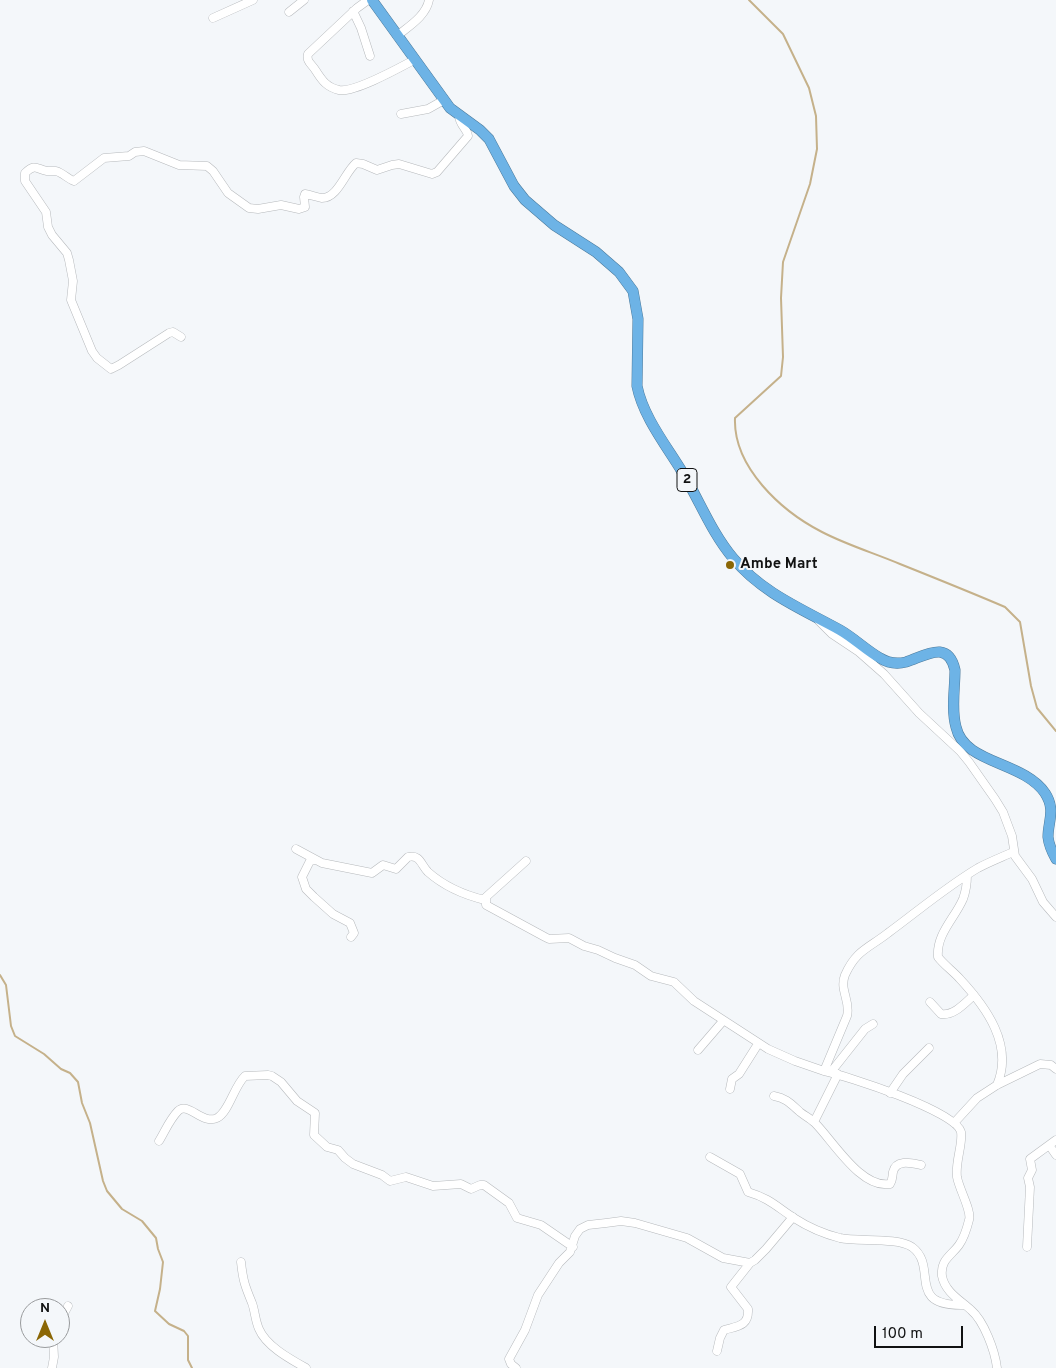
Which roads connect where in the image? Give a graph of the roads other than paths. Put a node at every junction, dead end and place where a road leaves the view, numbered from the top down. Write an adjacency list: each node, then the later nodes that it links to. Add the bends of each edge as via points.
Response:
1 (253, 0): 8 (street)
2 (304, 0): 6 (street)
3 (368, 0): 7 (street)
4 (372, 0): 9 (highway, 2)
5 (429, 0): 9 (street, via 422,14)
6 (289, 12)
7 (353, 12): 10 (street); 11 (street, via 307,56 323,82 345,90)
8 (213, 18)
9 (397, 36): 11 (highway, 2)
10 (370, 56)
11 (414, 60): 12 (highway, 2)
12 (444, 100): 13 (street, via 428,109); 14 (highway, 2)
13 (402, 114)
14 (459, 116): 15 (street, via 468,136 437,172 432,174 399,164 377,170 356,163 330,195 321,198 305,194 305,207 299,209 281,205 249,208 228,193 207,166 179,165 144,151 104,158 74,182 56,171 38,167 28,170 25,181 46,212 52,235 69,260 72,300 97,358 111,369 169,333); 16 (highway, 2, via 489,139 525,200 554,225 596,252 619,272 633,291 638,319 638,393 653,424 712,528 733,558 750,576 781,599)
15 (181, 337)
16 (817, 620): 18 (street, via 884,674 960,751 999,806 1010,830); 19 (highway, 2, via 842,632 887,662 905,662 934,652 950,658 955,670 954,715 960,737 972,751 1015,769 1045,793 1052,810 1049,844)
17 (296, 849): 20 (street)
18 (1013, 852): 22 (street); 24 (street, via 1043,902)
19 (1056, 859)
20 (315, 860): 23 (street, via 372,873 383,865 396,869 412,856 461,894); 25 (street, via 310,860 302,877 306,889 333,914 350,923 354,933)
21 (526, 861): 23 (street)
22 (967, 875): 26 (street, via 963,898 943,934 938,952 941,960); 34 (street, via 856,957 842,985 848,1006 847,1016)
23 (485, 900): 28 (street, via 486,905 495,911 545,937 569,938 635,965 651,976 674,982 687,996)
24 (1056, 917)
25 (351, 937)
26 (974, 995): 27 (street, via 947,1015 941,1014); 35 (street, via 988,1014 998,1038 1002,1072)
27 (930, 1002)
28 (723, 1021): 30 (street); 32 (street)
29 (873, 1024): 34 (street, via 864,1029)
30 (758, 1044): 34 (street, via 781,1056); 36 (street, via 739,1074 732,1079)
31 (929, 1048): 37 (street, via 903,1074)
32 (698, 1050)
33 (1056, 1069): 35 (street, via 1040,1064)
34 (831, 1072): 37 (street); 39 (street)
35 (997, 1085): 40 (street, via 977,1098)
36 (730, 1088)
37 (890, 1093): 40 (street)
38 (774, 1096): 39 (street, via 787,1100)
39 (814, 1122): 46 (street, via 851,1164 874,1181 890,1184 894,1169 899,1164)
40 (954, 1123): 52 (street, via 961,1133 957,1177 970,1218 961,1242 945,1259 942,1270 946,1285)
41 (1056, 1140): 43 (street)
42 (159, 1141): 48 (street, via 179,1110 191,1110 206,1119 218,1118 245,1076 268,1075 281,1082 297,1101 316,1114 314,1135 353,1164 390,1181 406,1178 433,1186 461,1184 471,1190 484,1185 509,1203 517,1218 541,1225)
43 (1049, 1145): 44 (street); 49 (street, via 1029,1160 1032,1170 1028,1178)
44 (1056, 1155)
45 (710, 1157): 47 (street, via 740,1174 748,1192 775,1203)
46 (921, 1165)
47 (792, 1217): 51 (street, via 761,1254); 52 (street, via 842,1238 910,1246 921,1260 933,1299 949,1305)
48 (573, 1247): 51 (street, via 580,1229 620,1221 687,1238 723,1258); 57 (street, via 552,1273 534,1304 525,1330 509,1359)
49 (1027, 1247)
50 (241, 1262): 56 (street, via 244,1284 258,1328 273,1345)
51 (750, 1262): 54 (street, via 731,1287 748,1309 747,1319 724,1330)
52 (963, 1305): 58 (street, via 976,1315 984,1329)
53 (54, 1348): 55 (street)
54 (717, 1351)
55 (52, 1368)
56 (306, 1368)
57 (516, 1368)
58 (997, 1368)

